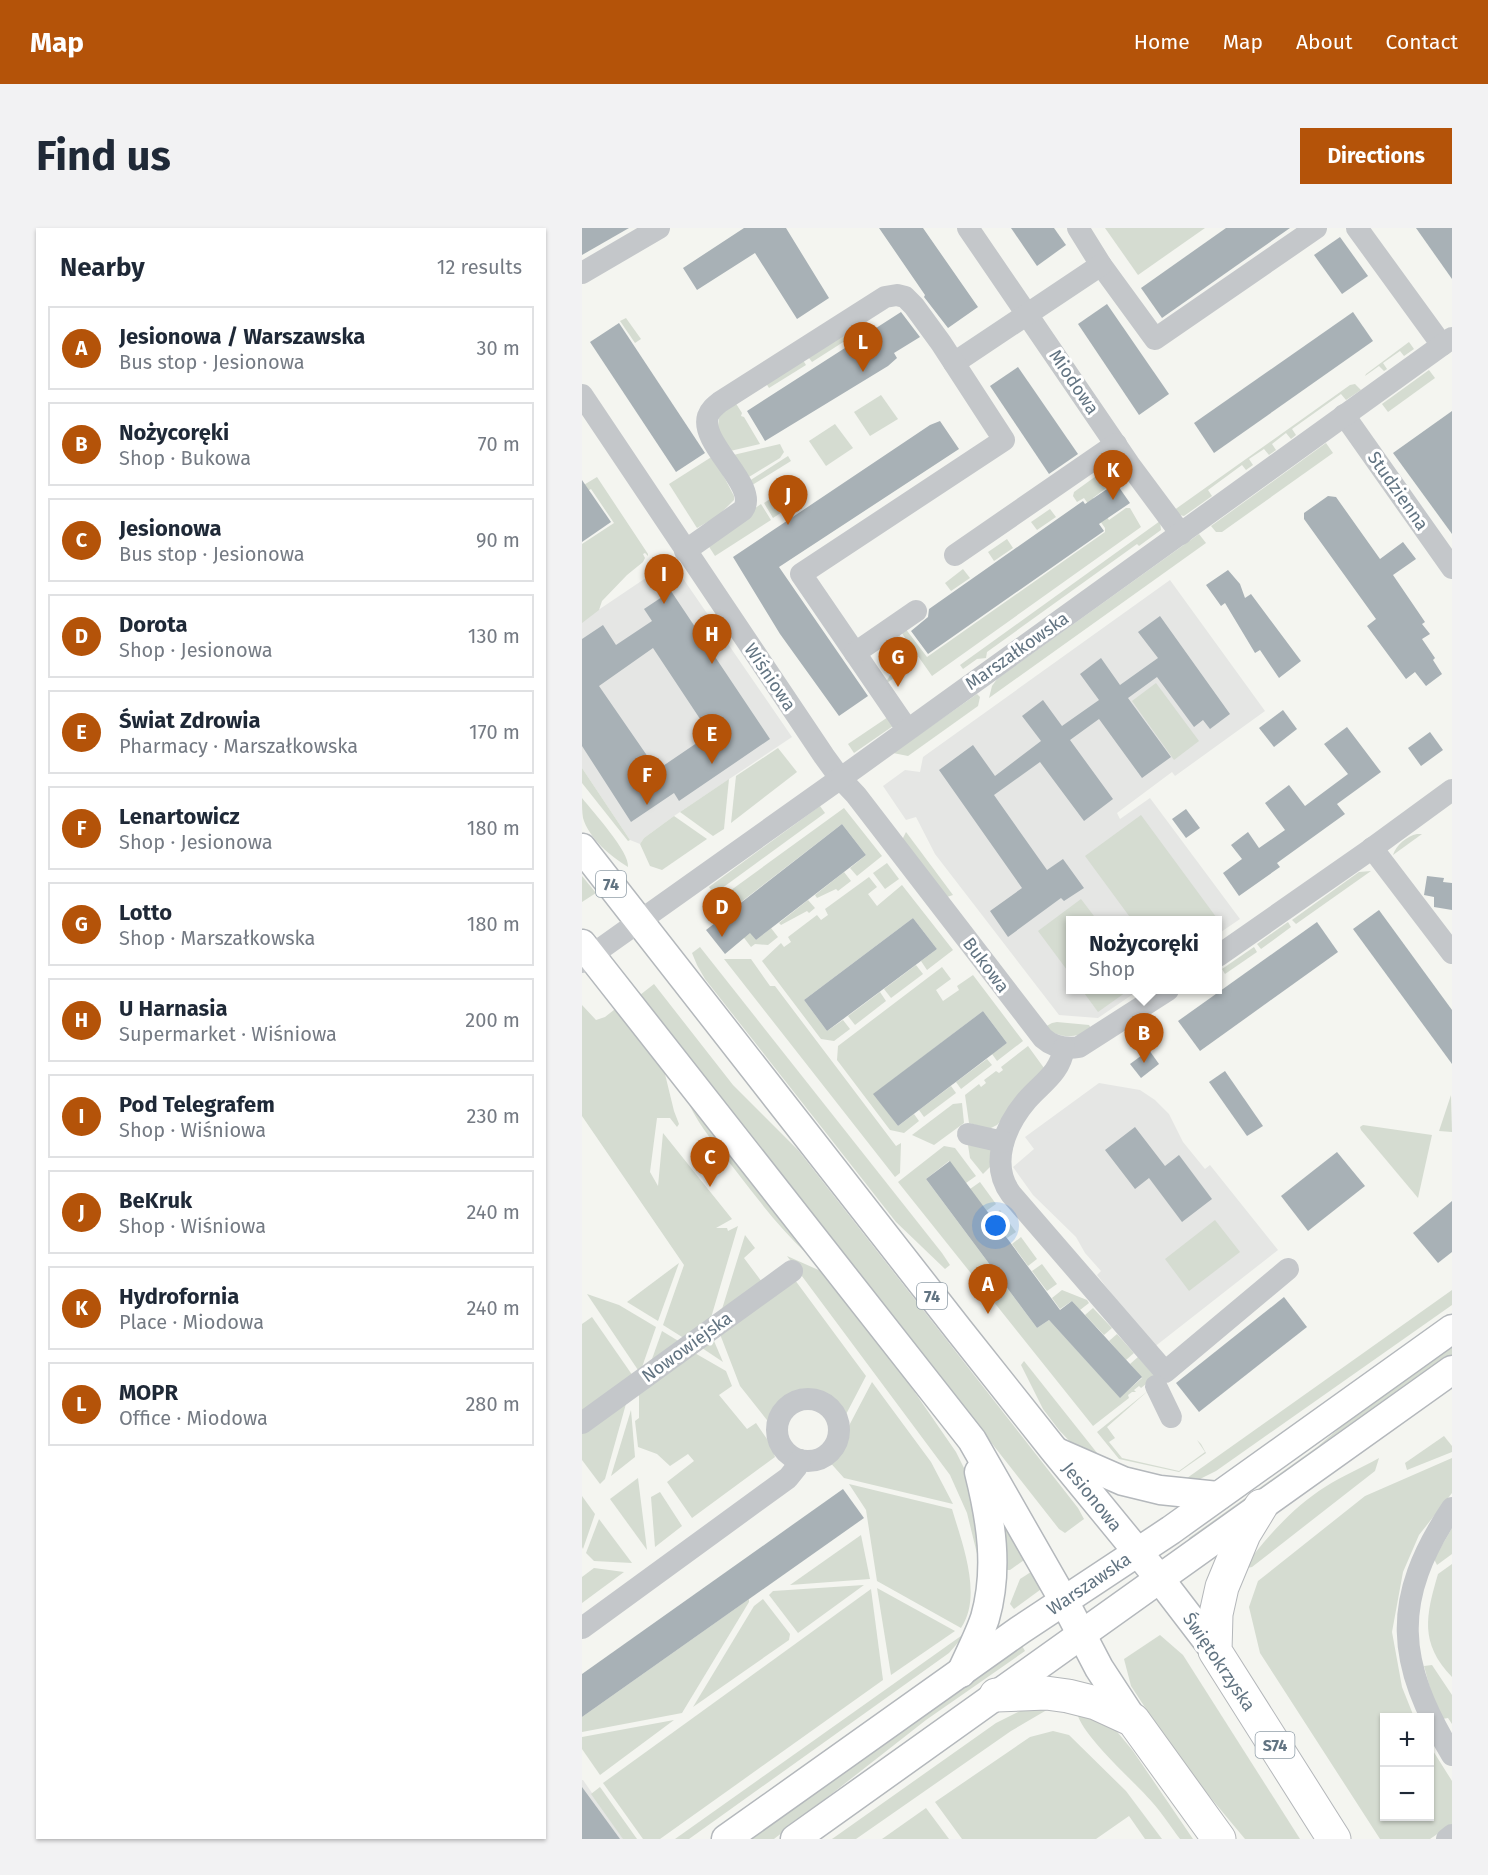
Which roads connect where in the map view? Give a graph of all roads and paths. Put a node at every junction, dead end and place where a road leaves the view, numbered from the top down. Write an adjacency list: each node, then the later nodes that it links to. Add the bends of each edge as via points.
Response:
1 (659, 228): 7 (street)
2 (969, 228): 8 (street, Miodowa)
3 (1078, 228): 6 (street)
4 (1316, 228): 6 (street, via 1155,339)
5 (1357, 228): 9 (street)
6 (1101, 265): 8 (street)
7 (582, 273)
8 (1028, 314): 10 (street); 13 (street, Miodowa)
9 (1447, 341): 12 (street, Marszałkowska)
10 (954, 363): 15 (street, via 910,301 890,295 720,402 708,416 708,428 745,491 747,502 743,510); 19 (street, via 1004,440 801,574)
11 (582, 395): 15 (street, Wiśniowa)
12 (1344, 415): 14 (street, Marszałkowska); 17 (street, Studzienna)
13 (1116, 444): 14 (street, Miodowa); 16 (street)
14 (1181, 534): 20 (street, Marszałkowska)
15 (685, 550): 21 (street, Wiśniowa)
16 (955, 555)
17 (1452, 568)
18 (916, 611): 19 (street)
19 (855, 653): 20 (street)
20 (907, 729): 21 (street, Marszałkowska)
21 (840, 778): 25 (street, Marszałkowska); 30 (street, Bukowa, via 1040,1035)
22 (1452, 790): 24 (street)
23 (582, 848): 25 (main road, Jesionowa / 74)
24 (1372, 848): 26 (street); 27 (street)
25 (639, 921): 28 (street, Marszałkowska); 41 (main road, Jesionowa / 74)
26 (1222, 953)
27 (1452, 953)
28 (585, 954): 40 (main road)
29 (1162, 994): 30 (street, via 1084,1045)
30 (1064, 1048): 32 (street, via 1058,1068 1022,1107)
31 (968, 1134): 32 (street)
32 (1004, 1142): 33 (street, via 1000,1170 1006,1188 1166,1372)
33 (1288, 1269)
34 (792, 1271): 39 (street, Nowowiejska)
35 (1452, 1329): 43 (main road, Warszawska)
36 (1452, 1370): 44 (main road, Warszawska)
37 (1156, 1386): 38 (street)
38 (1171, 1417)
39 (582, 1423)
40 (972, 1440): 48 (main road); 52 (main road, via 989,1510 993,1554 984,1620)
41 (1054, 1450): 43 (main road, via 1123,1481 1160,1490); 46 (main road, Jesionowa / 74)
42 (800, 1460): 49 (street, via 788,1478)
43 (1218, 1496): 46 (main road, Warszawska)
44 (1261, 1506): 47 (main road, Warszawska); 51 (highway, via 1244,1534 1218,1599)
45 (1452, 1508): 55 (street, via 1416,1576 1407,1640 1421,1697)
46 (1137, 1552): 47 (main road, Jesionowa / 74); 48 (main road, Warszawska)
47 (1159, 1578): 50 (main road, Warszawska); 51 (main road, Świętokrzyska / 74)
48 (1064, 1601): 50 (main road); 52 (main road, Warszawska)
49 (582, 1628)
50 (1081, 1635): 53 (main road, Warszawska); 54 (main road)
51 (1215, 1651): 60 (highway, Świętokrzyska / S74)
52 (961, 1673): 57 (main road, Warszawska)
53 (996, 1695): 54 (highway, via 1046,1693 1081,1698); 58 (main road, Warszawska)
54 (1133, 1720): 59 (highway)
55 (1452, 1755)
56 (1452, 1835): 61 (street)
57 (726, 1839)
58 (795, 1839)
59 (1219, 1839)
60 (1334, 1839)
61 (1447, 1839)

